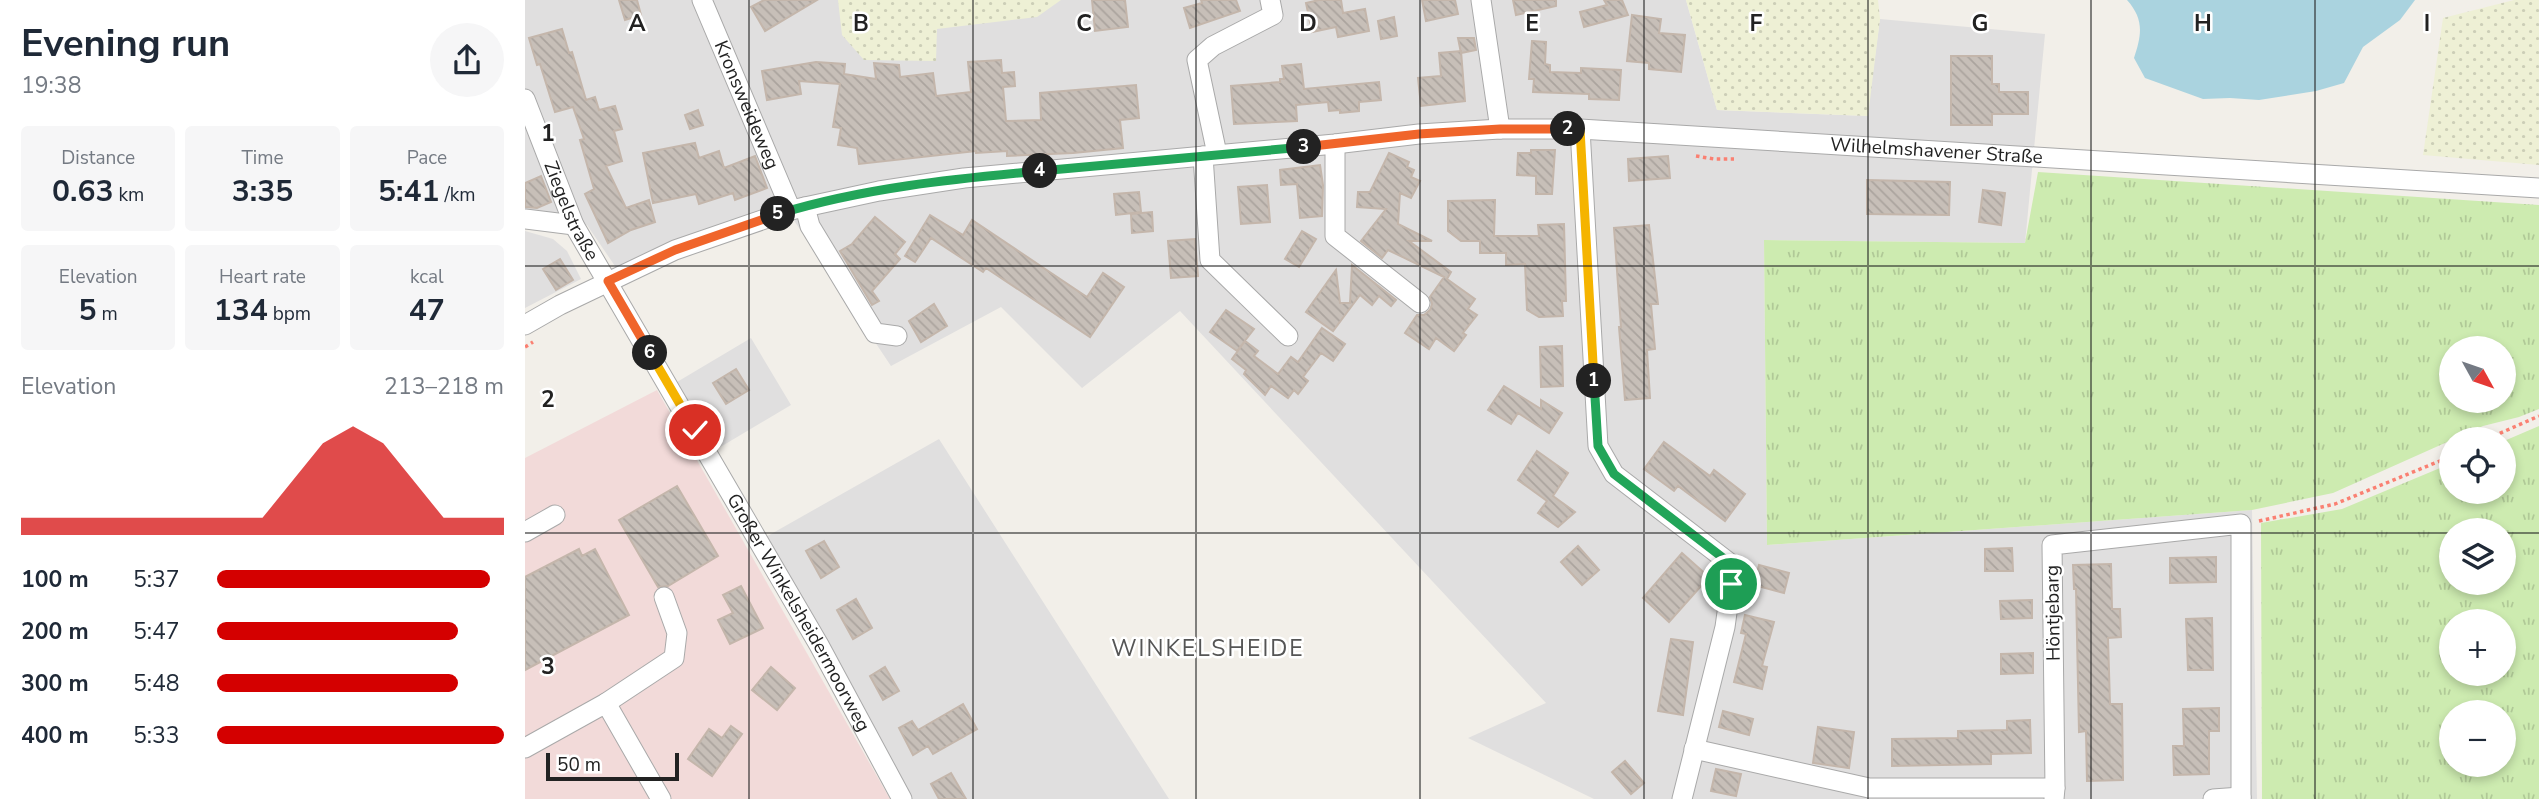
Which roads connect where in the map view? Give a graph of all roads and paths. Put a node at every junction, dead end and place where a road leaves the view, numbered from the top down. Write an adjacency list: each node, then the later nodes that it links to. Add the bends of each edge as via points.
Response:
1 (702, 0): 10 (street, Kronsweideweg)
2 (1271, 0): 8 (street, via 1273,15 1213,46 1197,60)
3 (1481, 0): 5 (street)
4 (525, 99): 12 (street, Ziegelstraße)
5 (1500, 129): 6 (street, Wilhelmshavener Straße); 7 (street, Wilhelmshavener Straße)
6 (1580, 129): 9 (street, Wilhelmshavener Straße); 27 (street, via 1598,446 1614,474 1731,564 1725,627)
7 (1335, 145): 8 (street, Wilhelmshavener Straße); 14 (street, via 1335,236)
8 (1210, 155): 10 (street, Wilhelmshavener Straße, via 964,178); 16 (street, via 1210,260)
9 (2539, 188)
10 (798, 209): 13 (street, Wilhelmshavener Straße, via 675,250); 17 (street, Kronsweideweg, via 875,333)
11 (525, 219): 12 (street)
12 (574, 225): 13 (street, Ziegelstraße)
13 (608, 281): 15 (street, Wilhelmshavener Straße); 31 (street, Großer Winkelsheidermoorweg, via 819,645)
14 (1420, 303)
15 (525, 325)
16 (1288, 336)
17 (897, 337)
18 (2539, 416): 19 (path)
19 (2514, 427)
20 (2439, 461): 22 (path, via 2335,504)
21 (555, 514): 23 (street)
22 (2241, 524): 28 (street, Höntjebarg, via 2052,545); 29 (street)
23 (525, 532)
24 (664, 597): 25 (street, via 677,634 674,658)
25 (606, 703): 26 (street); 30 (street)
26 (525, 748)
27 (1694, 749): 28 (street, Höntjebarg, via 1869,788); 32 (street)
28 (2054, 794)
29 (2241, 798): 33 (street)
30 (661, 799)
31 (902, 799)
32 (1682, 799)
33 (2213, 799)

